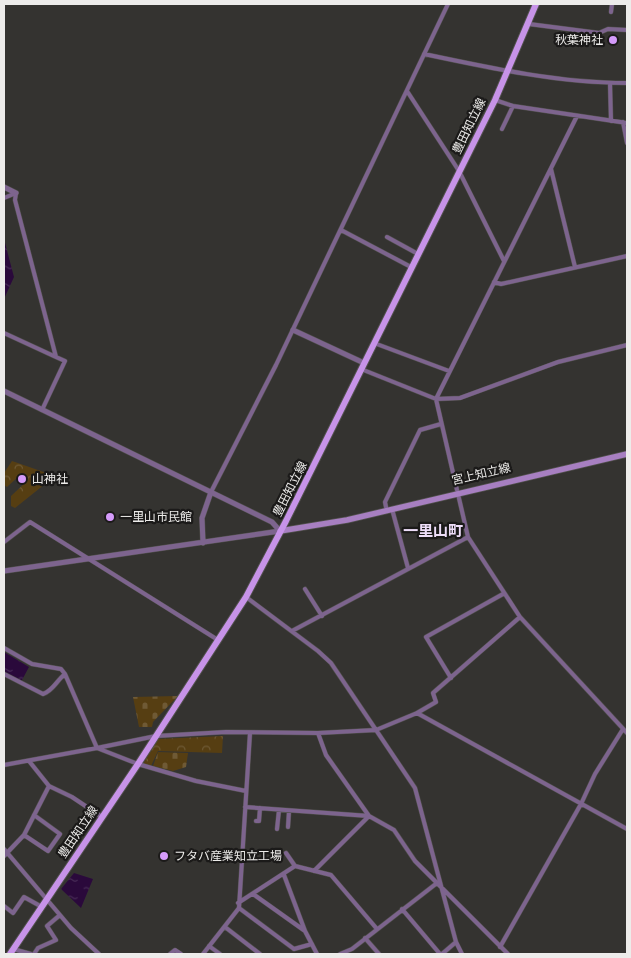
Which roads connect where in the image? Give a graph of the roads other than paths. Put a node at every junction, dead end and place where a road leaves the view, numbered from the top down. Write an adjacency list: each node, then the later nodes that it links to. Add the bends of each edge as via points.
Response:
1 (448, 4): 7 (street)
2 (536, 4): 5 (main road, 豊田知立線)
3 (612, 4): 4 (street)
4 (611, 12)
5 (529, 24): 6 (street, via 599,33 608,29); 8 (main road, 豊田知立線)
6 (627, 30)
7 (424, 54): 8 (street); 11 (street)
8 (508, 71): 9 (street); 12 (main road, 豊田知立線)
9 (610, 83): 10 (street); 15 (street)
10 (627, 83)
11 (408, 91): 20 (street); 24 (street)
12 (494, 100): 13 (street); 20 (main road, 豊田知立線)
13 (513, 106): 14 (street); 17 (street)
14 (577, 116): 15 (street); 19 (street)
15 (611, 121): 16 (street)
16 (625, 122): 18 (street)
17 (502, 129)
18 (627, 143)
19 (551, 168): 28 (street); 30 (street)
20 (459, 171): 26 (main road, 豊田知立線); 28 (street)
21 (4, 187): 22 (street)
22 (16, 193): 23 (street); 36 (street, via 15,200)
23 (4, 198)
24 (341, 230): 29 (street); 32 (street)
25 (387, 237): 26 (street)
26 (418, 254): 29 (main road, 豊田知立線)
27 (627, 256): 30 (street)
28 (504, 262): 31 (street)
29 (412, 267): 34 (main road, 豊田知立線)
30 (575, 267): 31 (street, via 501,284)
31 (494, 282): 38 (street)
32 (293, 330): 37 (street); 45 (street)
33 (4, 333): 36 (street)
34 (374, 343): 37 (main road, 豊田知立線); 38 (street)
35 (627, 345): 40 (street, via 558,362 460,398)
36 (56, 357): 41 (street, via 65,361)
37 (363, 366): 40 (street); 48 (main road, 豊田知立線)
38 (449, 371): 40 (street)
39 (4, 391): 41 (street)
40 (436, 399): 42 (street)
41 (42, 410): 45 (street)
42 (441, 424): 46 (street); 47 (street, via 420,430 385,502)
43 (627, 450): 46 (main road, 宮上知立線)
44 (627, 454): 46 (main road, 宮上知立線)
45 (211, 492): 48 (street, via 272,522); 51 (street, via 202,518)
46 (458, 492): 47 (main road, 宮上知立線); 49 (street)
47 (389, 508): 48 (main road, 宮上知立線); 53 (street)
48 (280, 531): 51 (street); 57 (main road, 豊田知立線)
49 (468, 537): 53 (street); 56 (street)
50 (4, 542): 52 (street, via 30,522)
51 (203, 542): 52 (street)
52 (88, 558): 54 (street); 61 (street)
53 (408, 568): 58 (street)
54 (4, 571)
55 (305, 589): 58 (street)
56 (503, 594): 59 (street); 65 (street, via 426,637)
57 (246, 597): 60 (street); 61 (main road, 豊田知立線)
58 (322, 616): 60 (street)
59 (520, 617): 65 (street); 67 (street)
60 (292, 631): 68 (street, via 331,663)
61 (219, 641): 72 (main road, 豊田知立線)
62 (4, 648): 64 (street, via 32,664 61,669)
63 (4, 674): 64 (street, via 43,694 50,692)
64 (65, 674): 73 (street)
65 (451, 678): 66 (street, via 433,692 436,702)
66 (417, 713): 68 (street); 79 (street)
67 (623, 728): 71 (street); 79 (street)
68 (376, 730): 70 (street); 97 (street, via 415,788)
69 (250, 733): 70 (street); 72 (street); 78 (street)
70 (318, 733): 85 (street, via 326,755)
71 (627, 733)
72 (156, 736): 73 (street); 75 (main road, 豊田知立線)
73 (97, 748): 74 (street); 75 (street)
74 (29, 761): 76 (street); 77 (street)
75 (138, 764): 78 (street, via 196,782); 86 (main road, 豊田知立線)
76 (4, 765)
77 (48, 786): 84 (street); 86 (street)
78 (246, 791): 80 (street)
79 (581, 804): 90 (street); 112 (street)
80 (245, 807): 81 (street); 101 (street)
81 (260, 808): 82 (street); 87 (street, via 259,821)
82 (279, 810): 83 (street); 89 (street)
83 (289, 811): 85 (street); 88 (street)
84 (34, 815): 91 (street); 91 (street, via 60,834 48,851)
85 (369, 816): 95 (street); 97 (street, via 394,830 415,860)
86 (102, 817): 99 (main road, 豊田知立線)
87 (256, 821)
88 (288, 827)
89 (277, 829)
90 (627, 829)
91 (24, 835): 92 (street)
92 (5, 853): 99 (street)
93 (286, 853): 94 (street)
94 (295, 866): 95 (street); 96 (street)
95 (314, 871): 106 (street, via 331,875)
96 (284, 875): 98 (street); 107 (street)
97 (439, 884): 103 (street); 109 (street); 112 (street)
98 (253, 894): 101 (street); 107 (street)
99 (47, 899): 102 (main road, 豊田知立線); 104 (street)
100 (4, 906): 102 (street, via 13,913 24,897)
101 (239, 906): 105 (street); 115 (street)
102 (42, 907): 114 (main road, 豊田知立線)
103 (402, 909): 106 (street); 127 (street)
104 (60, 915): 116 (street, via 47,926 56,940); 117 (street)
105 (225, 927): 111 (street); 122 (street)
106 (377, 928): 108 (street)
107 (306, 931): 110 (street)
108 (365, 938): 113 (street); 126 (street)
109 (456, 942): 127 (street); 128 (street)
110 (312, 944): 115 (street); 123 (street)
111 (209, 946): 120 (street); 121 (street)
112 (500, 947): 129 (street)
113 (352, 949): 124 (street); 125 (street)
114 (12, 952): 116 (street)
115 (293, 952)
116 (32, 954)
117 (99, 954)
118 (170, 954): 119 (street, via 175,950)
119 (180, 954)
120 (203, 954)
121 (220, 954)
122 (260, 954)
123 (318, 954)
124 (340, 954)
125 (354, 954)
126 (379, 954)
127 (441, 954)
128 (462, 954)
129 (508, 954)

